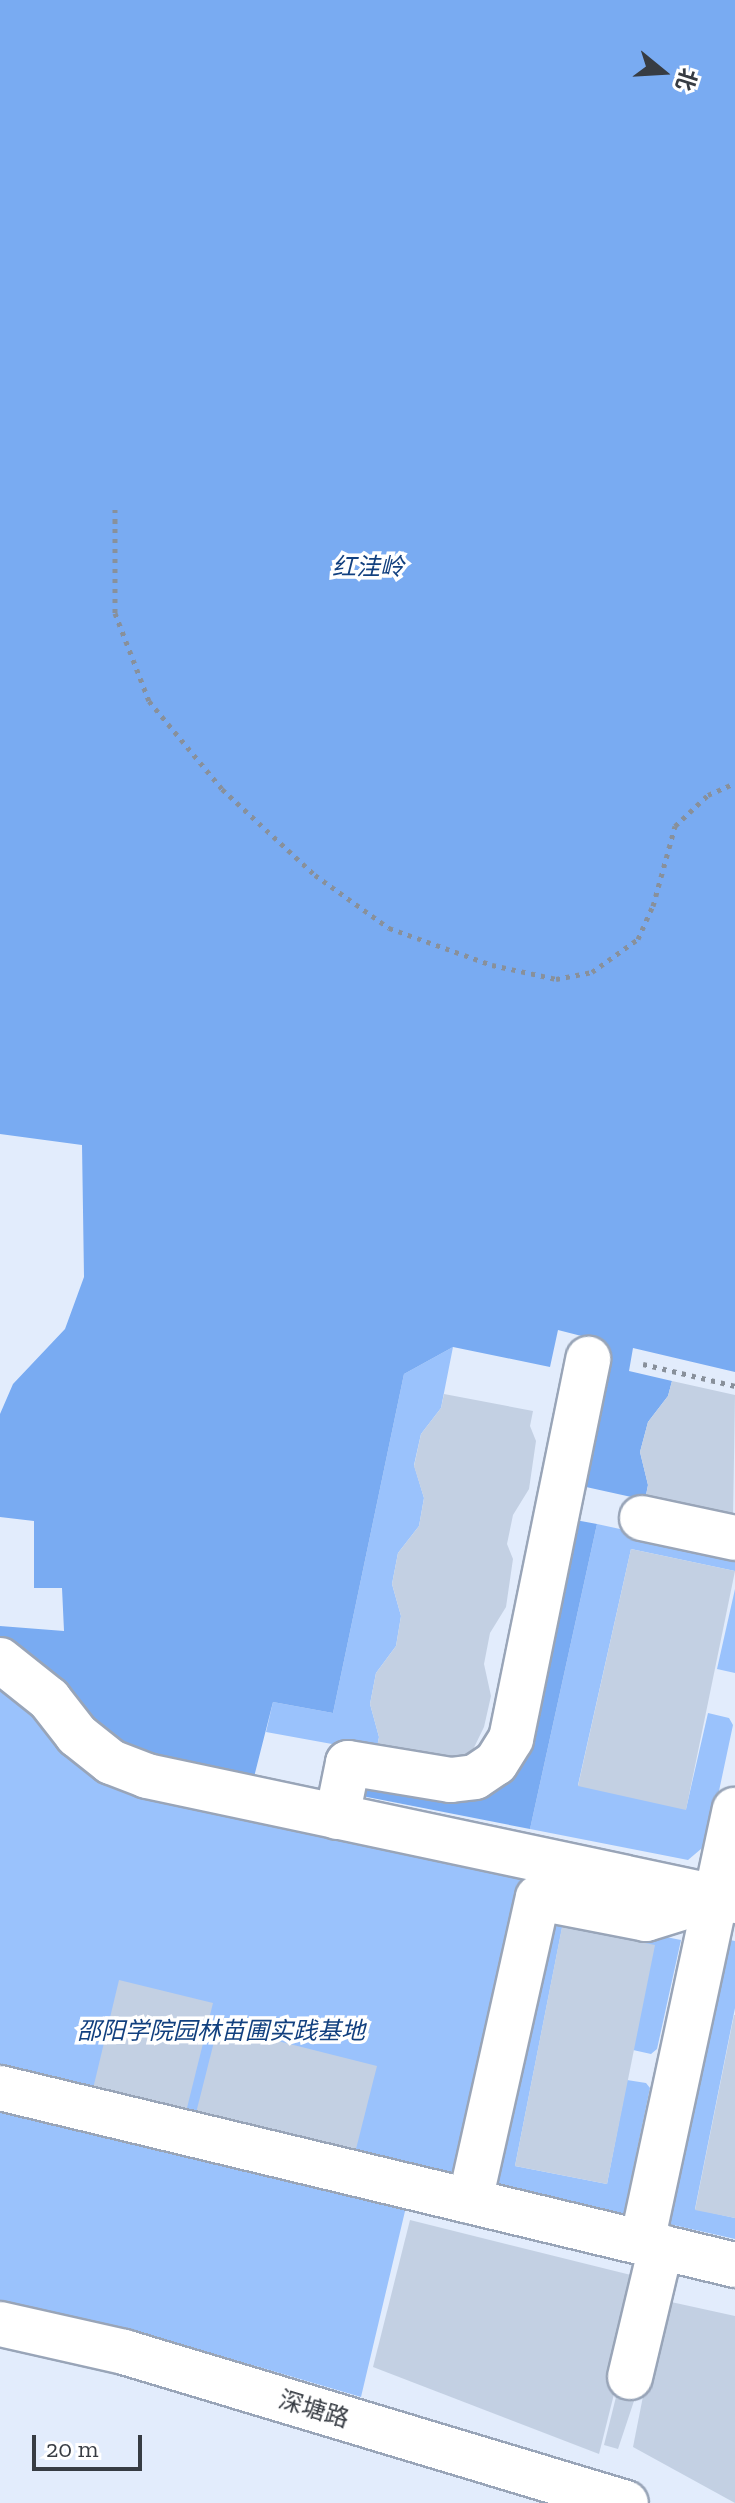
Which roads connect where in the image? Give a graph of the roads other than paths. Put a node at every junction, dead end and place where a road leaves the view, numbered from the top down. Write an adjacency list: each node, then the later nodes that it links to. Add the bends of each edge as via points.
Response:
1 (588, 1359): 6 (street, via 511,1739 496,1763 475,1777 451,1780 348,1763)
2 (642, 1518): 3 (street)
3 (735, 1538)
4 (0, 1660): 6 (street, via 49,1699 77,1735 111,1762 147,1776)
5 (735, 1810): 7 (street)
6 (337, 1817): 7 (street)
7 (726, 1899): 9 (street, via 646,1919 538,1898); 10 (street)
8 (0, 2088): 9 (street)
9 (470, 2201): 10 (street)
10 (651, 2244): 11 (street); 13 (street)
11 (735, 2265)
12 (0, 2324): 14 (street, 深塘路, via 124,2352)
13 (630, 2377)
14 (626, 2503)

